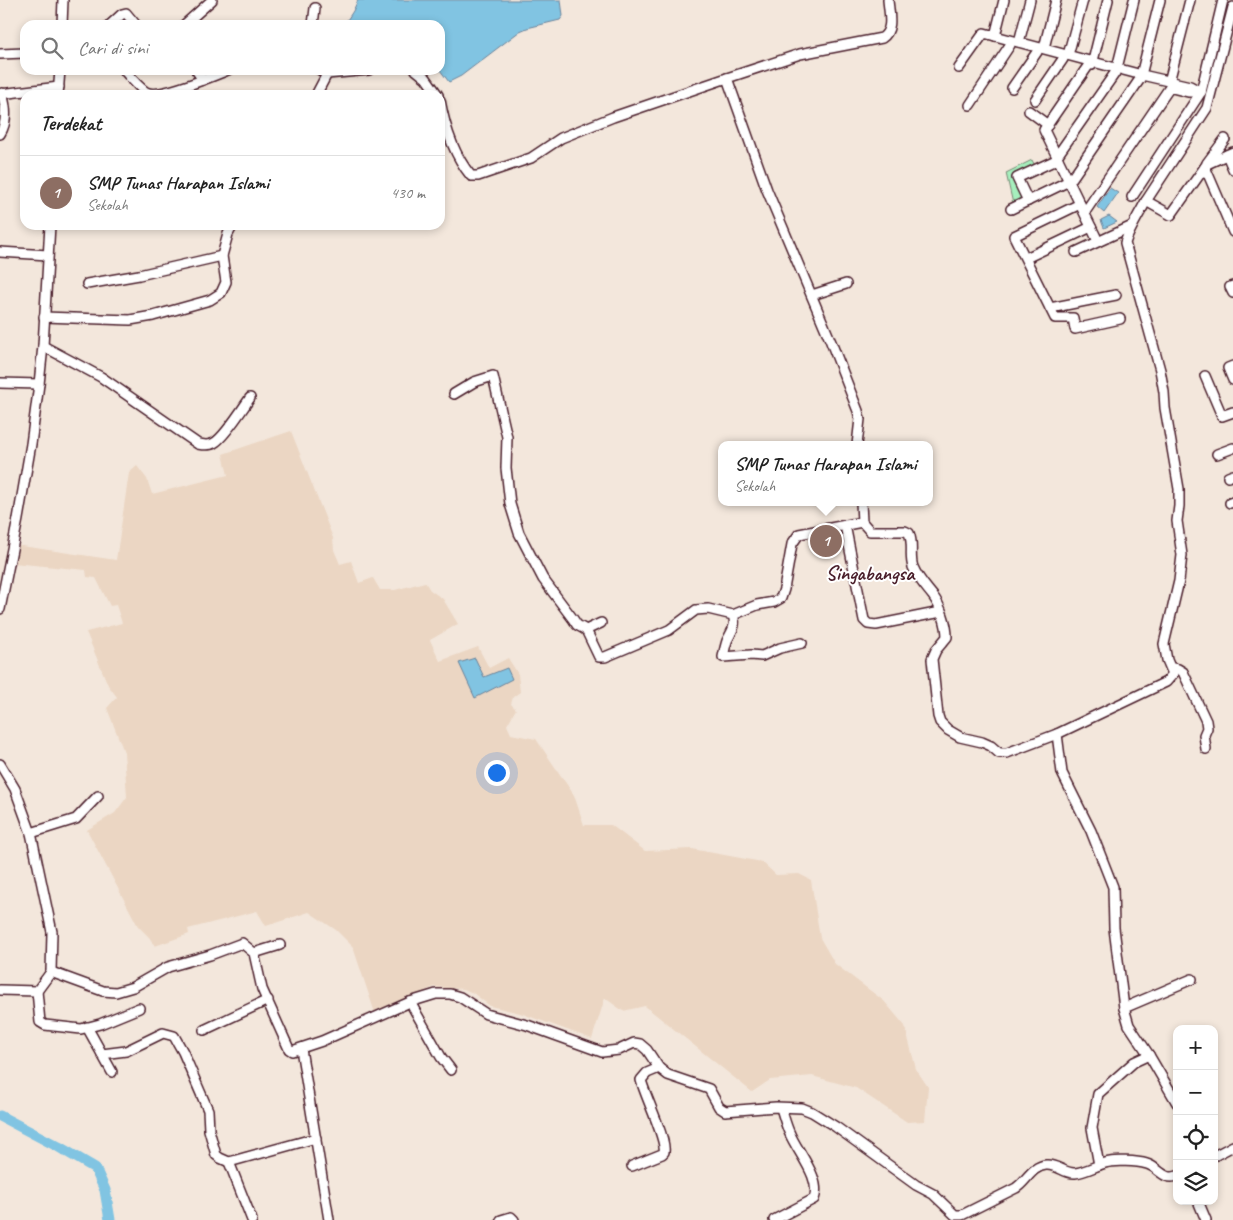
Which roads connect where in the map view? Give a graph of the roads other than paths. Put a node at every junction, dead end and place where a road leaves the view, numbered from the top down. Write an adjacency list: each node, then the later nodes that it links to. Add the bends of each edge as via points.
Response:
1 (63, 0): 15 (street)
2 (212, 0): 18 (street)
3 (888, 0): 37 (street, via 890,29 882,38 800,54)
4 (1004, 0): 20 (street)
5 (1030, 0): 22 (street)
6 (1056, 0): 23 (street)
7 (1083, 0): 26 (street)
8 (1108, 0): 27 (street)
9 (1134, 0): 29 (street)
10 (1160, 0): 36 (street)
11 (1190, 0): 39 (street)
12 (1224, 0): 47 (street)
13 (1233, 7): 49 (street)
14 (315, 8): 19 (street)
15 (62, 20)
16 (115, 20): 17 (street, via 126,13)
17 (132, 20)
18 (190, 20)
19 (314, 20)
20 (995, 36): 21 (street, via 984,33); 22 (street)
21 (981, 38): 22 (street); 28 (street)
22 (1015, 43): 23 (street); 51 (street)
23 (1038, 50): 26 (street); 40 (street)
24 (20, 53): 25 (street)
25 (0, 54)
26 (1066, 57): 27 (street); 50 (street)
27 (1091, 65): 29 (street); 54 (street)
28 (959, 68)
29 (1116, 70): 36 (street); 58 (street)
30 (60, 75): 41 (street)
31 (129, 75): 42 (street)
32 (200, 75): 38 (street)
33 (216, 75): 38 (street)
34 (323, 75): 44 (street)
35 (422, 75): 45 (street)
36 (1141, 77): 39 (street); 61 (street)
37 (727, 78): 53 (street, via 613,117 561,138 531,158 478,176 471,176 452,145); 82 (street, via 767,190)
38 (203, 80): 43 (street)
39 (1169, 84): 47 (street, via 1188,92); 65 (street)
40 (1012, 88)
41 (59, 90)
42 (144, 90)
43 (174, 90)
44 (318, 90)
45 (434, 90)
46 (20, 92): 48 (street)
47 (1201, 92): 49 (street); 62 (street)
48 (1, 93): 55 (street, via 6,113)
49 (1212, 94): 63 (street, via 1207,108)
50 (1035, 100)
51 (970, 105)
52 (1029, 111): 54 (street)
53 (445, 119)
54 (1048, 125): 58 (street, via 1044,130)
55 (0, 134)
56 (1224, 139): 59 (street)
57 (1230, 153): 59 (street); 60 (street)
58 (1058, 158): 61 (street); 64 (street, via 1017,178)
59 (1206, 166): 63 (street, via 1172,215); 71 (street)
60 (1233, 169)
61 (1069, 181): 64 (street); 65 (street)
62 (1132, 197)
63 (1146, 200): 68 (street)
64 (1028, 201): 66 (street)
65 (1082, 208): 67 (street); 77 (street, via 1014,236)
66 (1011, 209)
67 (1091, 227): 72 (street); 77 (street)
68 (1130, 228): 74 (street); 108 (street, via 1126,249 1160,370 1179,489 1180,581 1164,644)
69 (50, 230): 75 (street)
70 (230, 230): 76 (street)
71 (1233, 232)
72 (1096, 237)
73 (0, 252): 75 (street)
74 (1076, 252)
75 (48, 255): 85 (street)
76 (222, 256): 78 (street); 85 (street, via 226,282 221,293 210,300 130,320)
77 (1026, 258): 84 (street)
78 (87, 284)
79 (846, 284): 82 (street)
80 (1233, 286): 81 (street, via 1230,287)
81 (1233, 293)
82 (812, 295): 96 (street, via 858,410)
83 (1116, 295): 84 (street)
84 (1050, 308): 86 (street, via 1055,318 1073,318 1075,329)
85 (44, 317): 87 (street)
86 (1120, 319)
87 (43, 346): 92 (street); 94 (street, via 101,378 198,444 216,442)
88 (1233, 366): 90 (street, via 1228,368)
89 (1205, 376): 95 (street, via 1222,416)
90 (1233, 380)
91 (0, 383): 92 (street)
92 (39, 384): 102 (street, via 20,510)
93 (454, 394): 106 (street, via 474,382 493,376 507,437 510,504 518,533 543,579 573,620)
94 (250, 398)
95 (1233, 412)
96 (857, 441)
97 (1233, 448): 98 (street)
98 (1217, 454)
99 (861, 506): 100 (street)
100 (862, 522): 101 (street); 103 (street, via 870,531 909,533 914,570)
101 (845, 525): 103 (street, via 864,620 868,624); 104 (street, via 799,534 792,544 781,598)
102 (0, 609)
103 (941, 612): 109 (street, via 947,637 933,653 932,659 938,716 944,727 1002,754)
104 (732, 614): 106 (street, via 696,610 669,630 603,658 599,657); 107 (street, via 734,630 723,657 762,656)
105 (601, 623): 106 (street)
106 (586, 630)
107 (802, 643)
108 (1172, 668): 109 (street, via 1172,677 1166,682); 110 (street, via 1183,672 1206,721)
109 (1057, 734): 123 (street, via 1062,773 1113,887 1114,928)
110 (1206, 749)
111 (0, 764): 113 (street, via 15,789)
112 (98, 796): 113 (street, via 76,819)
113 (31, 833): 116 (street, via 52,932)
114 (280, 944): 115 (street)
115 (254, 953): 116 (street, via 238,943 168,967 133,987 116,992 103,991); 120 (street, via 262,989)
116 (51, 972): 119 (street)
117 (1192, 979): 123 (street)
118 (0, 990): 119 (street)
119 (37, 991): 124 (street, via 40,1022 45,1026)
120 (268, 1000): 125 (street); 126 (street, via 289,1049)
121 (410, 1002): 126 (street); 129 (street, via 436,994 455,995 486,1014 602,1052 640,1044); 130 (street)
122 (139, 1008): 124 (street)
123 (1124, 1008): 128 (street, via 1129,1025)
124 (87, 1027): 127 (street)
125 (204, 1030)
126 (300, 1049): 134 (street)
127 (102, 1054): 131 (street); 137 (street, via 126,1051 162,1033 174,1036 208,1110 209,1130 216,1155)
128 (1149, 1055): 132 (street); 138 (street, via 1134,1062 1095,1099 1092,1128)
129 (659, 1068): 133 (street, via 672,1077 709,1089 725,1111); 139 (street, via 646,1073 641,1080 666,1147 664,1152)
130 (451, 1070)
131 (112, 1072)
132 (1173, 1096)
133 (781, 1108): 138 (street, via 802,1108 812,1112 933,1194 955,1215 962,1215 1016,1188 1040,1167 1046,1165 1075,1173); 146 (street, via 790,1134 814,1179 816,1193 814,1199)
134 (316, 1138): 137 (street); 143 (street)
135 (1233, 1146): 136 (street)
136 (1218, 1154)
137 (229, 1162): 142 (street)
138 (1099, 1165): 140 (street, via 1114,1162 1146,1164)
139 (632, 1166)
140 (1173, 1178)
141 (1200, 1205): 147 (street)
142 (252, 1220)
143 (329, 1220)
144 (502, 1220): 145 (street, via 511,1217)
145 (514, 1220)
146 (774, 1220)
147 (1206, 1220)

